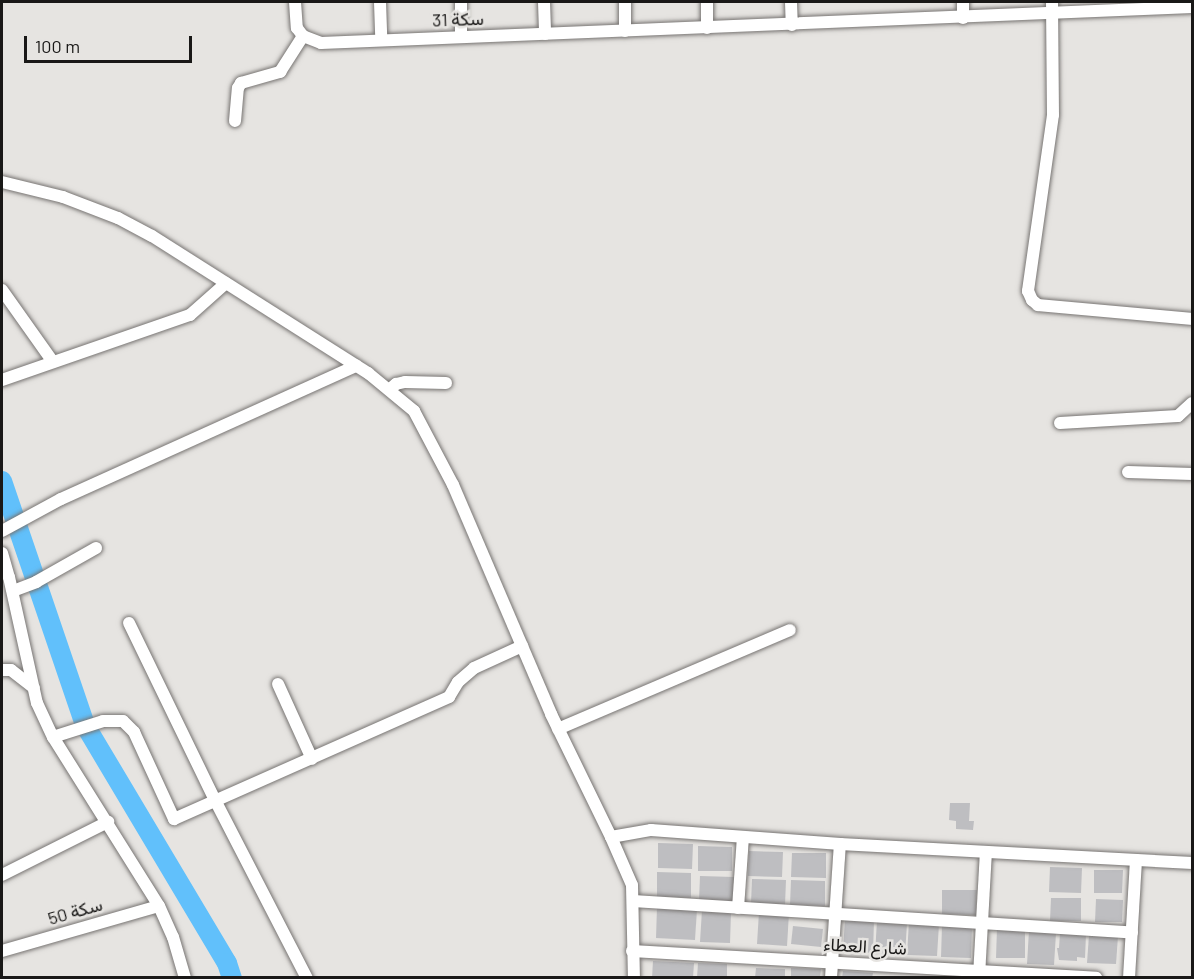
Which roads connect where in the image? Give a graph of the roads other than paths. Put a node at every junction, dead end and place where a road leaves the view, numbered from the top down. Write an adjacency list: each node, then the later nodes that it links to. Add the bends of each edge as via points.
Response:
1 (295, 2): 17 (street, via 297,28)
2 (380, 2): 19 (street)
3 (460, 2): 18 (street)
4 (544, 2): 16 (street)
5 (625, 2): 15 (street)
6 (707, 2): 14 (street)
7 (791, 2): 13 (street)
8 (963, 2): 12 (street)
9 (1136, 6): 10 (street, سكة 31); 11 (street, سكة 31)
10 (1192, 7)
11 (1052, 8): 12 (street, سكة 31); 24 (street, via 1053,115 1028,291 1032,300 1038,306)
12 (963, 18): 13 (street, سكة 31)
13 (792, 25): 14 (street, سكة 31)
14 (707, 28): 15 (street, سكة 31)
15 (625, 31): 16 (street, سكة 31)
16 (545, 34): 18 (street, سكة 31)
17 (303, 36): 19 (street, سكة 31, via 321,43); 20 (street, via 280,72 241,83)
18 (461, 37): 19 (street, سكة 31)
19 (381, 40)
20 (235, 121)
21 (2, 182): 22 (street, via 63,197 118,218)
22 (226, 283): 25 (street, via 190,315); 26 (street)
23 (2, 290): 25 (street)
24 (1192, 319)
25 (53, 362): 27 (street)
26 (356, 366): 29 (street); 34 (street, via 61,498)
27 (2, 380)
28 (446, 383): 29 (street, via 405,382)
29 (390, 389): 40 (street, via 414,411 433,442)
30 (1192, 403): 31 (street, via 1178,416)
31 (1060, 423)
32 (1128, 472): 33 (street)
33 (1192, 474)
34 (2, 531)
35 (96, 548): 37 (street)
36 (2, 553): 37 (street)
37 (13, 591): 43 (street)
38 (129, 623): 47 (street)
39 (790, 630): 44 (street)
40 (522, 646): 44 (street); 46 (street, via 474,668 458,682 450,697)
41 (2, 670): 43 (street, via 11,670)
42 (278, 684): 46 (street)
43 (34, 688): 45 (street)
44 (558, 729): 49 (street)
45 (53, 736): 47 (street, via 103,721 123,722 134,732 174,819); 48 (street)
46 (312, 759): 47 (street)
47 (216, 802): 67 (street)
48 (108, 822): 55 (street); 57 (street)
49 (611, 837): 50 (street, via 651,830); 56 (street, via 632,885)
50 (743, 837): 51 (street); 58 (street)
51 (840, 844): 52 (street); 59 (street)
52 (986, 852): 53 (street); 60 (street)
53 (1136, 860): 54 (street); 61 (street)
54 (1192, 863)
55 (2, 875)
56 (633, 901): 58 (street); 63 (street)
57 (159, 906): 62 (street, سكة 50); 66 (street)
58 (738, 908): 59 (street)
59 (835, 914): 60 (street); 64 (street)
60 (982, 923): 61 (street); 65 (street)
61 (1132, 932): 71 (street)
62 (2, 951)
63 (632, 951): 64 (street, شارع العطاء); 68 (street)
64 (832, 962): 65 (street, شارع العطاء); 69 (street)
65 (979, 974): 70 (street, شارع العطاء)
66 (185, 978)
67 (307, 978)
68 (634, 978)
69 (831, 978)
70 (1096, 978)
71 (1129, 978)

